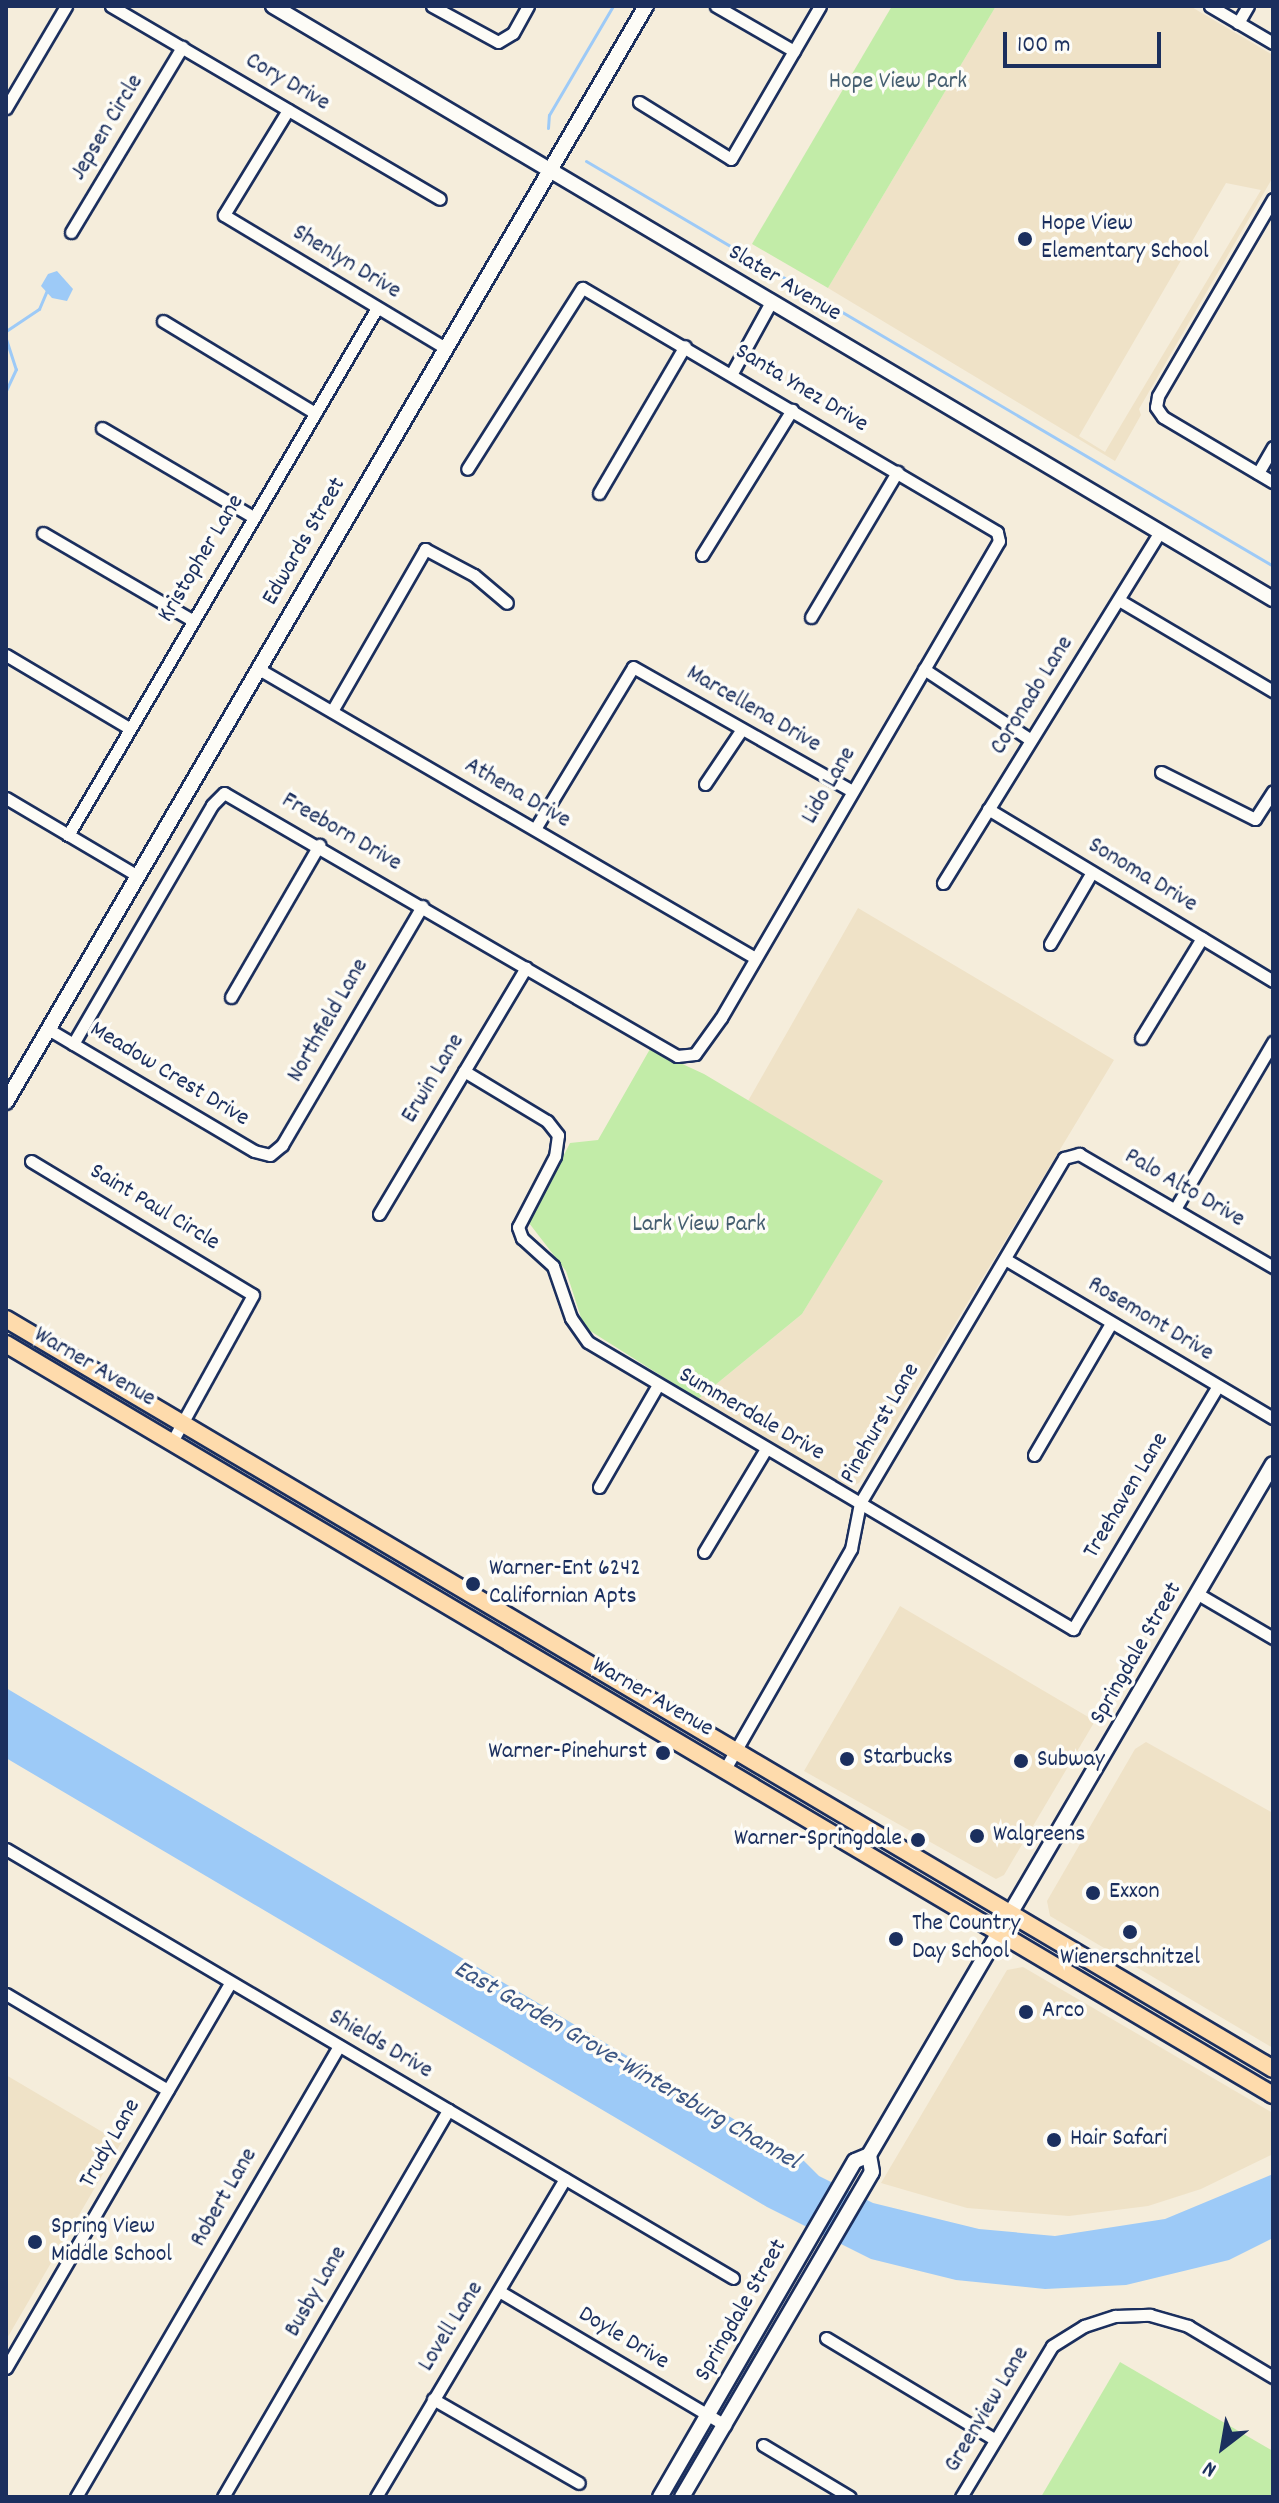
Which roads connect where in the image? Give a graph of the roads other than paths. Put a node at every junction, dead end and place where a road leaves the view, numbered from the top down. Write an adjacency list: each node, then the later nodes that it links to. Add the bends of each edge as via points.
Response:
1 (66, 6): 16 (street)
2 (111, 6): 13 (street, Cory Drive)
3 (273, 6): 18 (main road, Slater Avenue)
4 (432, 6): 5 (street, via 489,40 506,39)
5 (528, 6)
6 (646, 6): 18 (main road, Edwards Street)
7 (716, 6): 14 (street)
8 (820, 6): 14 (street)
9 (1210, 6): 11 (street)
10 (1248, 6): 11 (street)
11 (1238, 23): 12 (street)
12 (1273, 43)
13 (182, 47): 17 (street, Cory Drive); 21 (street, Jepsen Circle)
14 (794, 51): 15 (street, via 731,159)
15 (639, 102)
16 (6, 108)
17 (288, 110): 19 (street, Cory Drive); 23 (street, Shenlyn Drive, via 224,215)
18 (547, 170): 22 (main road, Slater Avenue); 26 (main road, Edwards Street)
19 (440, 199)
20 (1273, 199): 34 (street, via 1156,407 1163,417)
21 (71, 232)
22 (771, 302): 27 (street); 39 (main road, Slater Avenue)
23 (377, 308): 26 (street, Shenlyn Drive); 29 (street, Kristopher Lane)
24 (163, 321): 29 (street)
25 (685, 346): 27 (street, Santa Ynez Drive); 32 (street, Santa Ynez Drive, via 580,288); 36 (street)
26 (445, 348): 48 (main road, Edwards Street)
27 (732, 373): 28 (street, Santa Ynez Drive)
28 (792, 410): 33 (street, Santa Ynez Drive); 41 (street)
29 (315, 413): 37 (street, Kristopher Lane)
30 (102, 428): 37 (street)
31 (1273, 447): 34 (street)
32 (467, 469)
33 (897, 472): 38 (street, Santa Ynez Drive); 45 (street)
34 (1258, 473): 35 (street)
35 (1273, 482)
36 (599, 493)
37 (253, 517): 46 (street, Kristopher Lane)
38 (997, 532): 49 (street, Lido Lane, via 994,552)
39 (1160, 532): 42 (main road, Slater Avenue); 43 (street, Coronado Lane)
40 (43, 533): 46 (street)
41 (702, 555)
42 (1273, 599)
43 (1119, 600): 50 (street); 54 (street, Coronado Lane)
44 (507, 603): 51 (street, via 474,575 425,549)
45 (811, 617)
46 (192, 620): 52 (street, Kristopher Lane)
47 (6, 655): 52 (street)
48 (257, 668): 51 (street, Athena Drive); 65 (main road, Edwards Street)
49 (924, 669): 54 (street); 57 (street, Lido Lane)
50 (1273, 691)
51 (332, 711): 61 (street, Athena Drive)
52 (129, 728): 62 (street, Kristopher Lane)
53 (742, 729): 56 (street); 57 (street, Marcellena Drive); 61 (street, Marcellena Drive, via 633,667)
54 (1031, 740): 60 (street, Coronado Lane)
55 (1161, 772): 58 (street, via 1255,819)
56 (705, 784)
57 (852, 791): 70 (street, Lido Lane)
58 (1273, 791)
59 (6, 798): 62 (street)
60 (988, 809): 64 (street, Sonoma Drive); 66 (street, Coronado Lane)
61 (535, 829): 70 (street, Athena Drive)
62 (68, 835): 65 (street)
63 (319, 845): 67 (street, Freeborn Drive); 73 (street); 77 (street, Freeborn Drive, via 230,795 217,798)
64 (1092, 872): 68 (street, Sonoma Drive); 69 (street)
65 (138, 876): 74 (main road, Edwards Street)
66 (943, 883)
67 (422, 906): 71 (street, Freeborn Drive); 82 (street, Northfield Lane, via 282,1145)
68 (1202, 938): 72 (street, Sonoma Drive); 75 (street)
69 (1050, 944)
70 (755, 958): 78 (street, Lido Lane, via 704,1046)
71 (526, 967): 78 (street, Freeborn Drive, via 677,1056); 79 (street, Erwin Lane)
72 (1273, 981)
73 (231, 997)
74 (48, 1029): 77 (street, Meadow Crest Drive); 80 (main road, Edwards Street)
75 (1141, 1038)
76 (1273, 1042): 84 (street)
77 (73, 1044): 82 (street, Meadow Crest Drive)
78 (689, 1057)
79 (464, 1071): 85 (street, Erwin Lane); 91 (street, Summerdale Drive, via 547,1121 558,1135 555,1156 518,1227 522,1238 553,1266 577,1329 601,1353)
80 (6, 1102)
81 (1071, 1153): 84 (street, Palo Alto Drive); 86 (street, Pinehurst Lane)
82 (270, 1155)
83 (31, 1161): 94 (street, Saint Paul Circle, via 253,1295)
84 (1175, 1209): 87 (street, Palo Alto Drive)
85 (379, 1214)
86 (1005, 1259): 89 (street, Rosemont Drive); 100 (street, Pinehurst Lane)
87 (1273, 1267)
88 (6, 1319): 94 (main road, Warner Avenue)
89 (1111, 1323): 92 (street, Rosemont Drive); 97 (street)
90 (6, 1344): 95 (main road, Warner Avenue)
91 (658, 1385): 96 (street, Summerdale Drive); 99 (street)
92 (1218, 1386): 93 (street, Rosemont Drive); 103 (street, Treehaven Lane)
93 (1273, 1418)
94 (184, 1422): 95 (street); 105 (main road, Warner Avenue)
95 (172, 1442): 106 (main road, Warner Avenue)
96 (766, 1449): 100 (street, Summerdale Drive); 101 (street)
97 (1034, 1455)
98 (1273, 1464): 102 (main road, Springdale Street)
99 (599, 1487)
100 (860, 1503): 103 (street, Summerdale Drive); 105 (street, Pinehurst Lane, via 851,1549)
101 (704, 1552)
102 (1198, 1594): 104 (street); 110 (main road, Springdale Street)
103 (1073, 1629)
104 (1272, 1637)
105 (737, 1748): 106 (street, Pinehurst Lane); 108 (main road, Warner Avenue)
106 (725, 1769): 107 (main road, Warner Avenue)
107 (806, 1816): 108 (main road, via 831,1821 880,1849); 111 (main road, Warner Avenue)
108 (889, 1841): 110 (main road, Warner Avenue)
109 (6, 1849): 112 (street, Shields Drive)
110 (1010, 1912): 111 (main road, Springdale Street); 115 (main road, Warner Avenue)
111 (999, 1930): 117 (main road, Warner Avenue); 121 (main road, Springdale Street)
112 (230, 1983): 114 (street, Shields Drive); 118 (street, Trudy Lane)
113 (6, 1994): 118 (street)
114 (339, 2046): 120 (street, Shields Drive); 134 (street, Robert Lane)
115 (1243, 2051): 116 (main road, Warner Avenue); 117 (main road)
116 (1273, 2069)
117 (1231, 2070): 119 (main road, Warner Avenue)
118 (168, 2090): 126 (street, Trudy Lane)
119 (1273, 2095)
120 (448, 2110): 122 (street, Shields Drive); 135 (street, Busby Lane)
121 (869, 2155): 129 (main road, Springdale Street, via 855,2161); 130 (main road, Springdale Street, via 872,2172)
122 (565, 2179): 123 (street, Shields Drive); 124 (street, Lovell Lane)
123 (733, 2278)
124 (499, 2291): 128 (street, Lovell Lane); 129 (street, Doyle Drive)
125 (826, 2338): 131 (street)
126 (6, 2368)
127 (1273, 2377): 131 (street, Greenview Lane, via 1188,2326 1150,2315 1115,2316 1084,2326 1052,2346)
128 (433, 2399): 133 (street); 136 (street, Lovell Lane)
129 (708, 2415): 130 (street, Doyle Drive); 137 (main road, Springdale Street)
130 (725, 2425): 138 (main road, Springdale Street)
131 (994, 2439): 140 (street, Greenview Lane)
132 (763, 2445): 139 (street)
133 (579, 2483)
134 (76, 2497)
135 (223, 2497)
136 (376, 2497)
137 (660, 2497)
138 (682, 2497)
139 (850, 2497)
140 (961, 2497)

